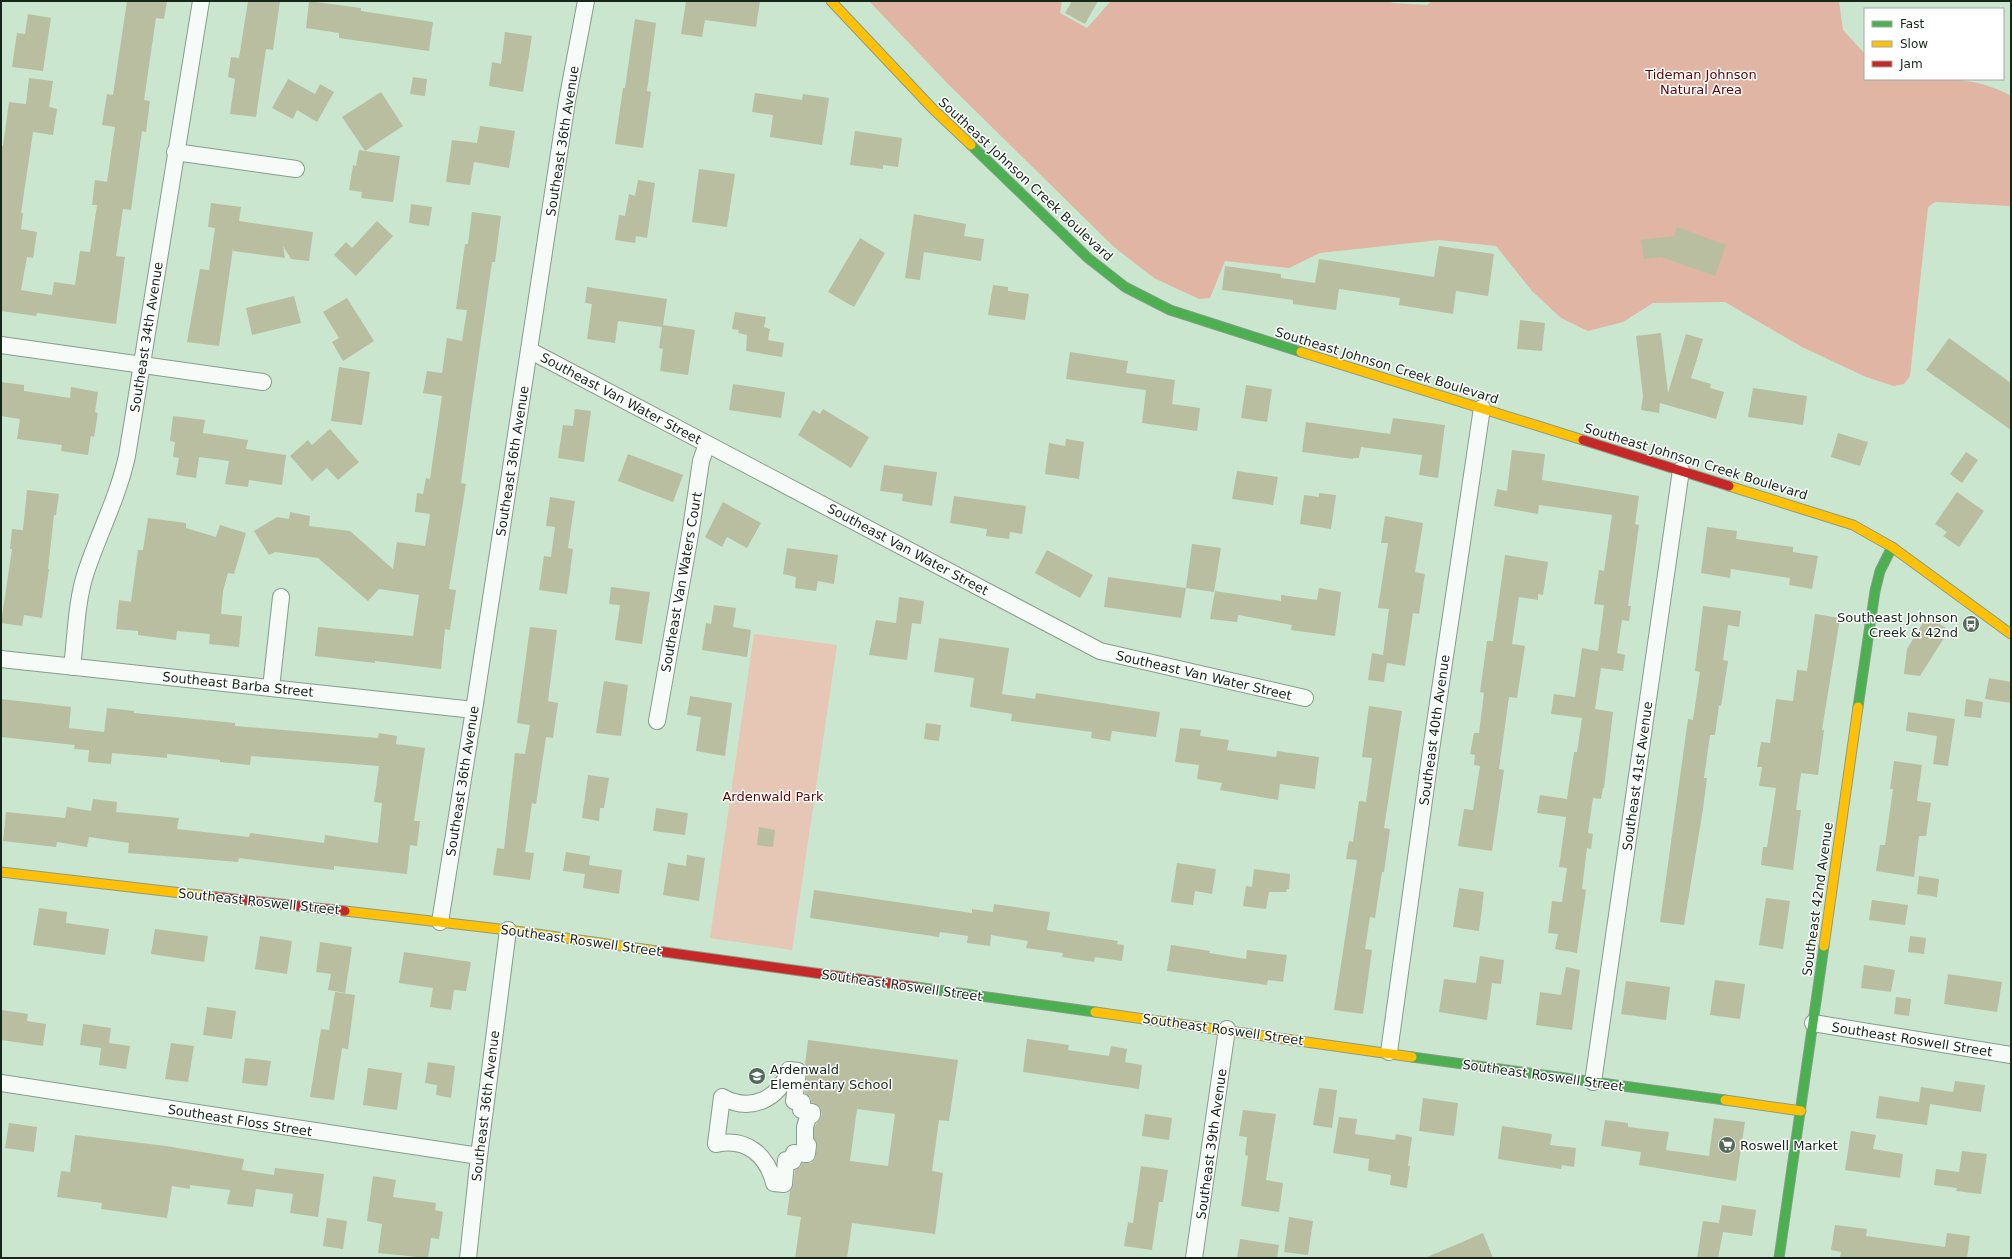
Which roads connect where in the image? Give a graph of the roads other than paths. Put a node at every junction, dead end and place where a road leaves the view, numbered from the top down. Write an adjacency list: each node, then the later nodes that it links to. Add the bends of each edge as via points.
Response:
1 (201, 1): 4 (street, Southeast 34th Avenue)
2 (586, 1): 7 (street, Southeast 36th Avenue, via 567,101)
3 (830, 1): 10 (street, Southeast Johnson Creek Boulevard, via 932,108 1088,258 1125,287 1170,310)
4 (175, 152): 5 (street); 8 (street, Southeast 34th Avenue)
5 (296, 169)
6 (1, 345): 8 (street)
7 (529, 350): 11 (street, Southeast Van Water Street); 20 (street, Southeast 36th Avenue)
8 (141, 365): 9 (street); 17 (street, Southeast 34th Avenue, via 122,480 86,573 80,598)
9 (263, 382)
10 (1482, 408): 12 (street, Southeast Johnson Creek Boulevard); 27 (street, Southeast 40th Avenue)
11 (706, 444): 19 (street, Southeast Van Water Street, via 1100,651); 21 (street, Southeast Van Waters Court)
12 (1681, 470): 13 (street, Southeast Johnson Creek Boulevard, via 1853,525); 29 (street, Southeast 41st Avenue)
13 (1892, 547): 15 (street, Southeast Johnson Creek Boulevard); 25 (street, Southeast 42nd Avenue, via 1880,572 1875,591)
14 (281, 597): 18 (street)
15 (2011, 634)
16 (1, 659): 17 (street, Southeast Barba Street)
17 (72, 667): 18 (street, Southeast Barba Street)
18 (271, 688): 20 (street, Southeast Barba Street)
19 (1305, 698)
20 (474, 710): 23 (street, Southeast 36th Avenue)
21 (657, 721)
22 (1, 872): 23 (street, Southeast Roswell Street)
23 (440, 922): 24 (street, Southeast Roswell Street)
24 (508, 930): 26 (street, Southeast Roswell Street); 33 (street, Southeast 36th Avenue)
25 (1812, 1023): 28 (street, Southeast Roswell Street); 32 (street, Southeast 42nd Avenue)
26 (1227, 1029): 27 (street, Southeast Roswell Street); 35 (street, Southeast 39th Avenue)
27 (1389, 1052): 29 (street, Southeast Roswell Street)
28 (2011, 1055)
29 (1593, 1082): 32 (street, Southeast Roswell Street)
30 (1, 1083): 33 (street, Southeast Floss Street)
31 (722, 1097): 31 (street, via 716,1144 735,1143 752,1148 767,1163 774,1182 784,1184 786,1160 793,1161 794,1152 807,1154 805,1127 812,1112 801,1110 802,1102 794,1101 798,1071 789,1070 779,1089 761,1101 750,1104 735,1103)
32 (1801, 1111): 36 (street, Southeast 42nd Avenue)
33 (478, 1156): 34 (street, Southeast 36th Avenue)
34 (468, 1258)
35 (1194, 1258)
36 (1779, 1258)

